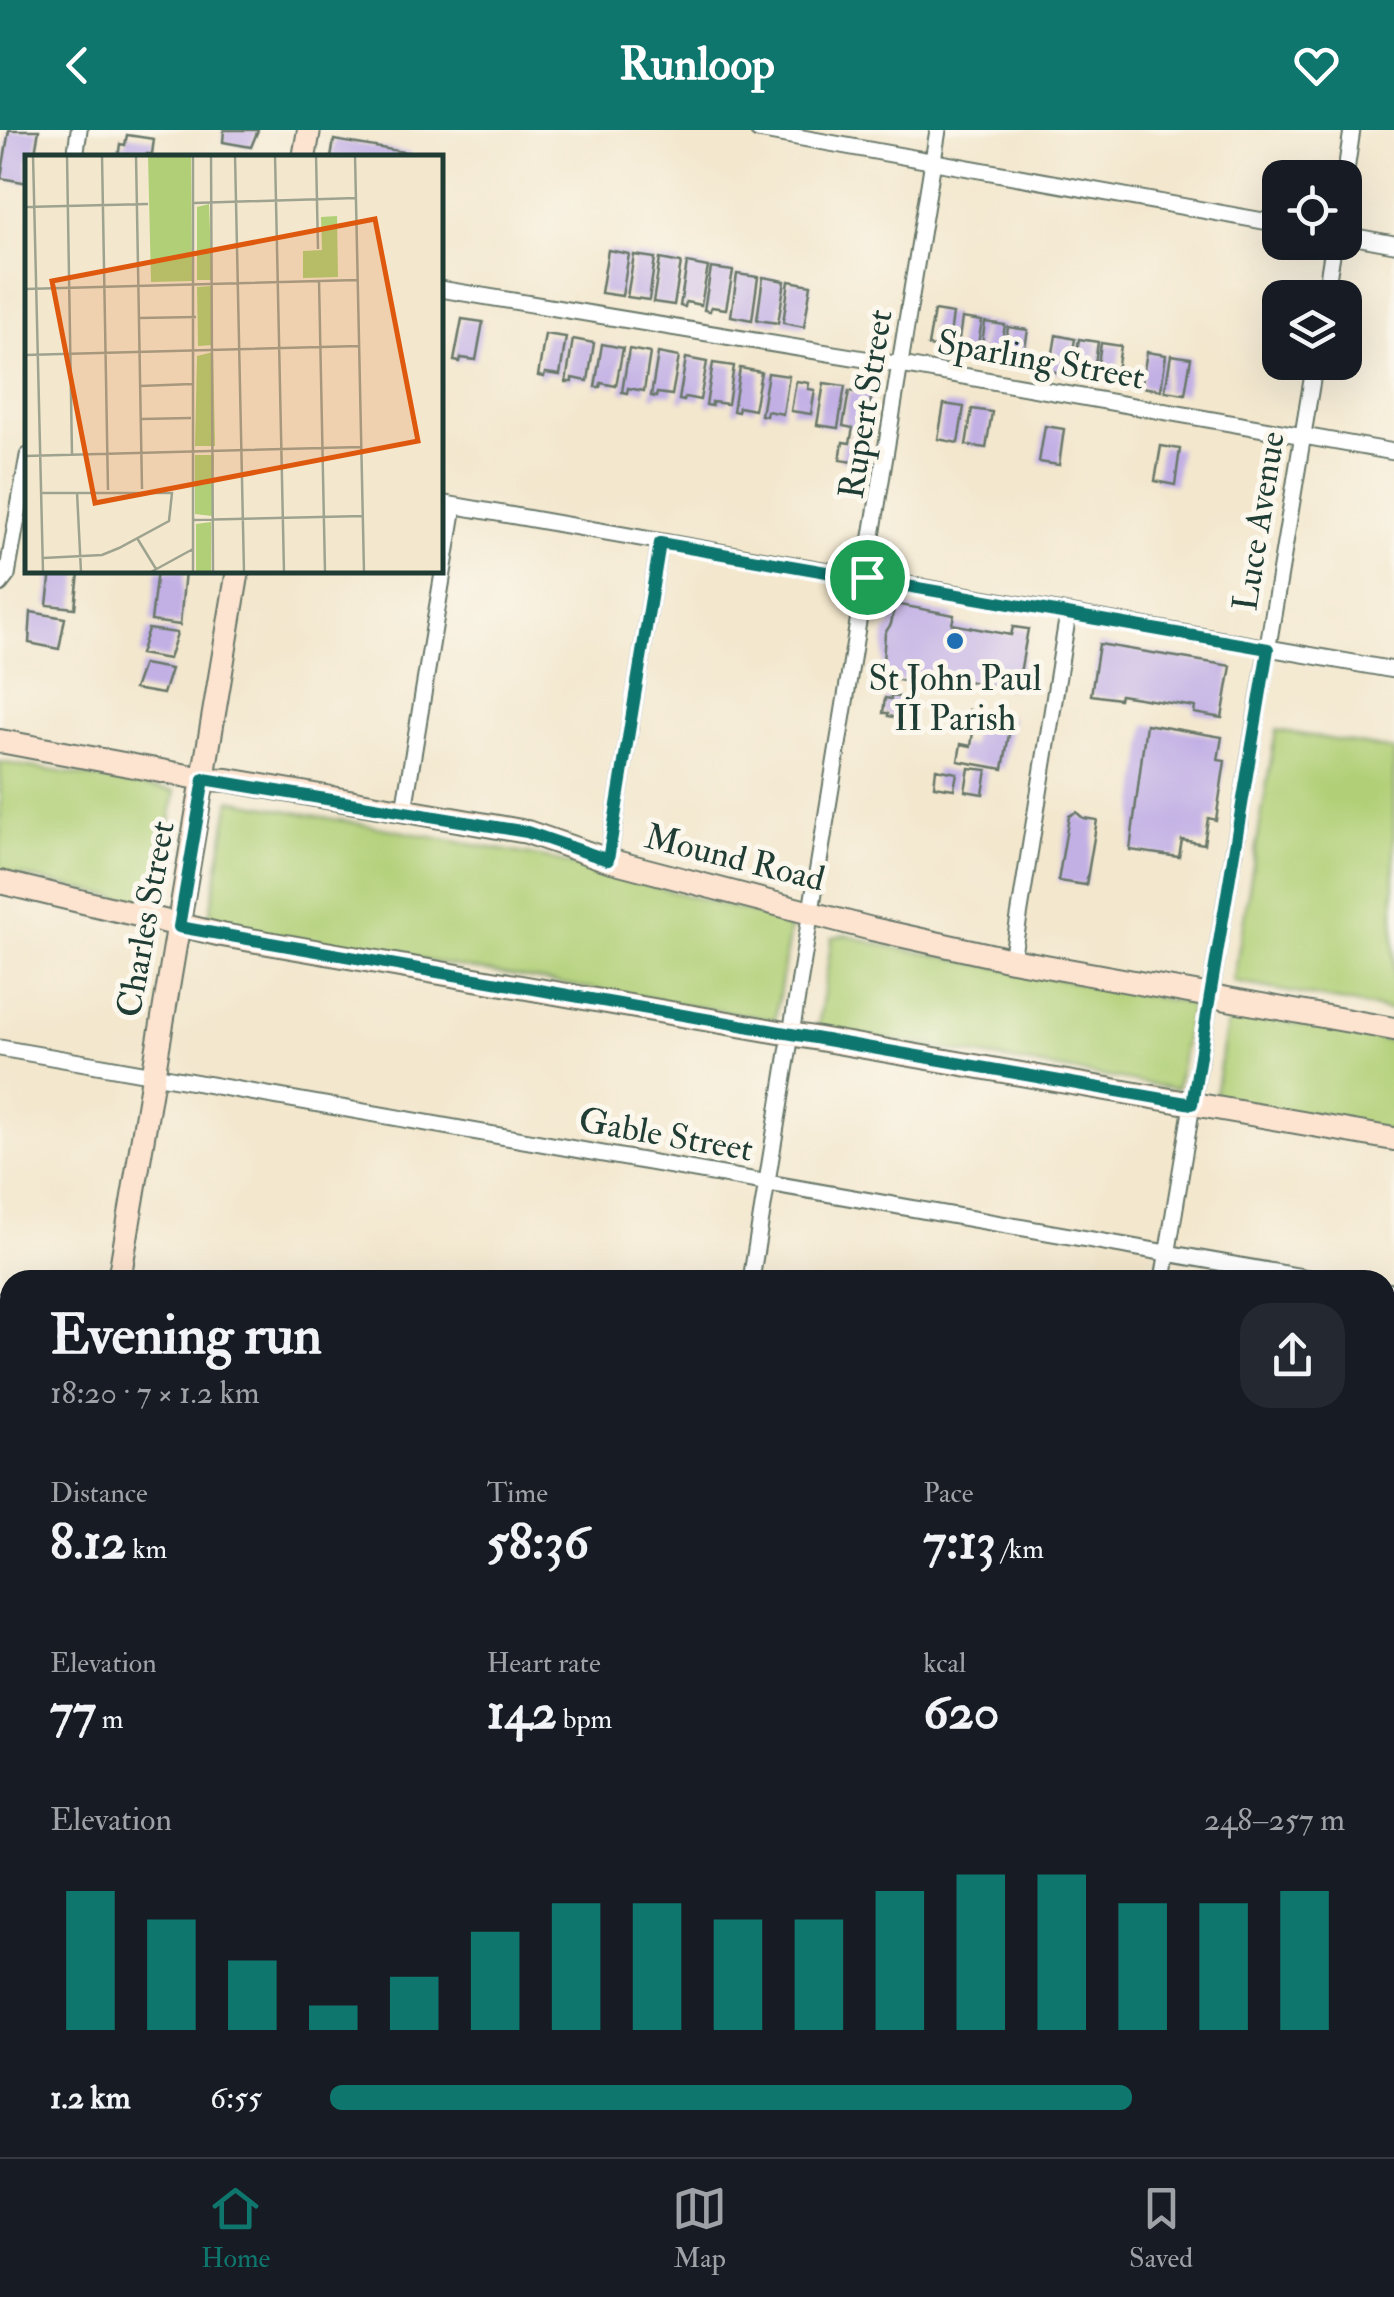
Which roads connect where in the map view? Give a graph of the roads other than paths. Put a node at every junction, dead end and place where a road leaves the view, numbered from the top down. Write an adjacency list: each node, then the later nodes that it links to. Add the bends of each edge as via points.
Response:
1 (79, 130): 6 (street)
2 (308, 130): 7 (main road)
3 (758, 130): 9 (street)
4 (938, 130): 9 (street, Rupert Street)
5 (1352, 130): 8 (street)
6 (75, 155)
7 (304, 155)
8 (1348, 160)
9 (933, 163): 10 (street); 14 (street, Rupert Street)
10 (1262, 221)
11 (1362, 238): 12 (street)
12 (1394, 244)
13 (442, 290): 14 (street, Sparling Street)
14 (901, 365): 16 (street, Sparling Street); 24 (street, Rupert Street)
15 (1311, 380): 16 (street, Luce Avenue)
16 (1302, 436): 17 (street, Sparling Street); 27 (street, Luce Avenue)
17 (1394, 452)
18 (25, 473): 25 (street)
19 (447, 505): 20 (street); 21 (street)
20 (442, 540)
21 (660, 543): 24 (street); 32 (street)
22 (238, 572): 30 (main road, Charles Street)
23 (438, 572): 31 (street)
24 (867, 577): 26 (street); 34 (street, Rupert Street)
25 (0, 584)
26 (1068, 614): 27 (street); 36 (street)
27 (1268, 649): 28 (street); 37 (street, Luce Avenue)
28 (1394, 670)
29 (0, 740): 30 (main road, Mound Road)
30 (204, 779): 31 (main road, Mound Road); 35 (main road, Charles Street)
31 (404, 810): 32 (main road, Mound Road, via 527,832)
32 (608, 860): 34 (main road, Mound Road)
33 (0, 882): 35 (main road)
34 (812, 913): 36 (main road, Mound Road); 39 (street, Rupert Street)
35 (179, 927): 39 (main road); 41 (main road, Charles Street)
36 (1012, 960): 37 (main road, Mound Road)
37 (1210, 998): 38 (main road, Mound Road); 42 (street, Luce Avenue)
38 (1394, 1029)
39 (793, 1033): 42 (main road); 44 (street, Rupert Street)
40 (0, 1048): 41 (street, Gable Street)
41 (154, 1074): 44 (street, Gable Street); 46 (main road, Charles Street)
42 (1192, 1104): 43 (main road); 45 (street, Luce Avenue)
43 (1394, 1139)
44 (768, 1182): 45 (street, Gable Street); 47 (street, Rupert Street)
45 (1167, 1253): 48 (street, Luce Avenue); 49 (street, Gable Street)
46 (122, 1270)
47 (753, 1270)
48 (1164, 1270)
49 (1263, 1270)

